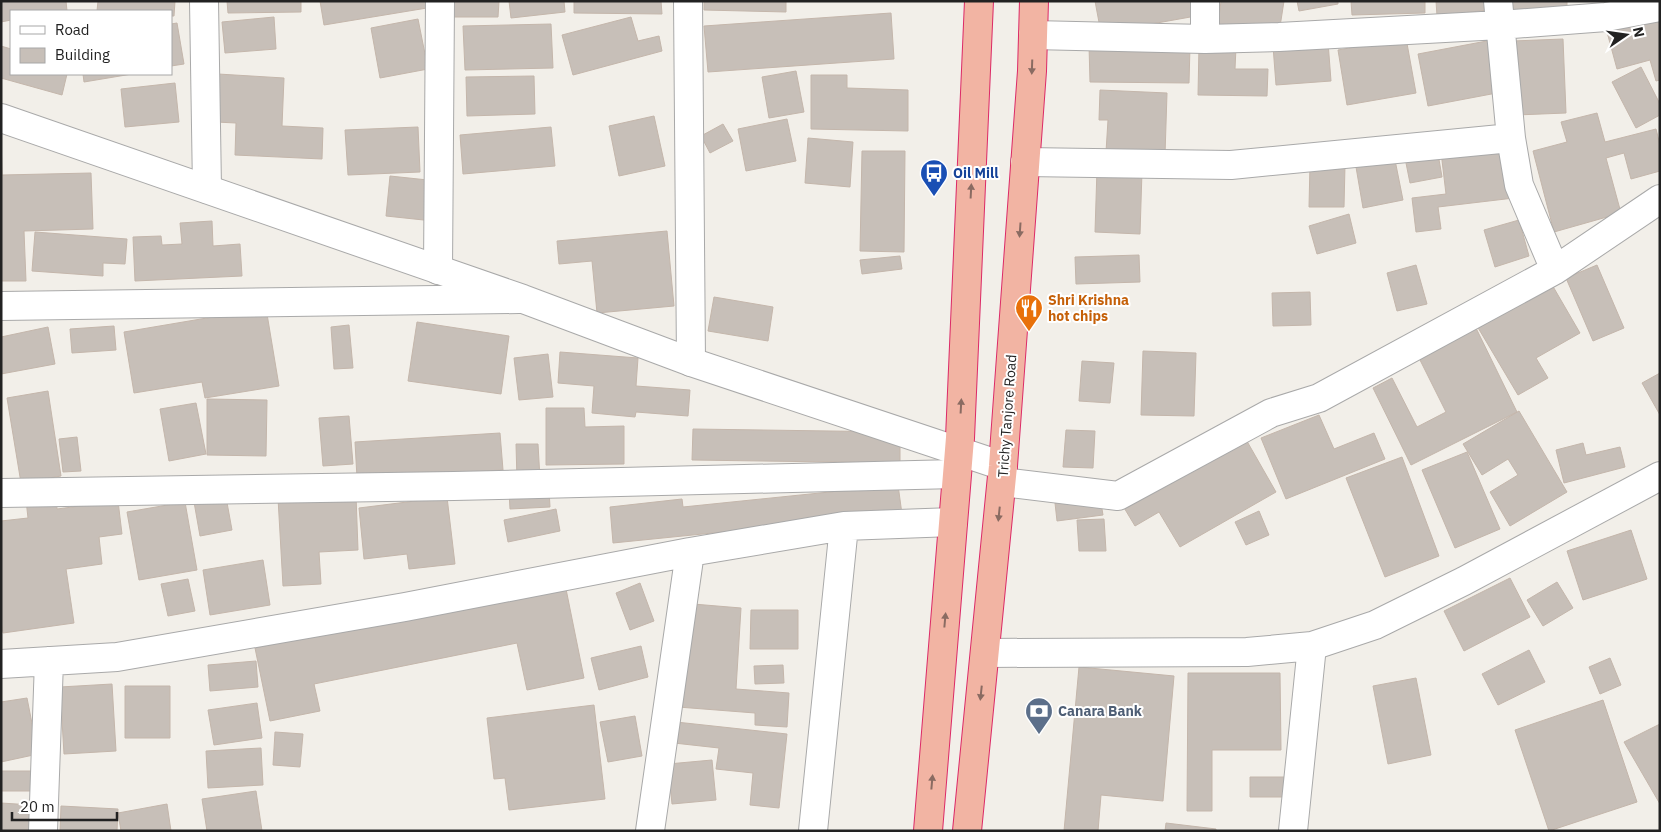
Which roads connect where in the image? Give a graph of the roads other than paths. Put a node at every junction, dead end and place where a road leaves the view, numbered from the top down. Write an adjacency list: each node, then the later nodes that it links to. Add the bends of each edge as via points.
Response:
1 (204, 1): 14 (street)
2 (440, 1): 16 (street)
3 (688, 1): 20 (street)
4 (979, 1): 21 (highway, one-way to 4)
5 (1034, 1): 9 (highway, Trichy Tanjore Road)
6 (1205, 1): 10 (street)
7 (1660, 6): 8 (street, via 1606,17)
8 (1499, 13): 10 (street, via 1280,37); 12 (street)
9 (1033, 35): 10 (street); 13 (highway, Trichy Tanjore Road, one-way to 13)
10 (1204, 38)
11 (1, 118): 14 (street)
12 (1511, 138): 13 (street, via 1231,165); 17 (street, via 1519,185)
13 (1025, 162): 22 (highway, Trichy Tanjore Road, one-way to 22)
14 (207, 189): 16 (street)
15 (1660, 199): 17 (street)
16 (438, 270): 18 (street)
17 (1555, 270): 22 (street, via 1319,398 1271,414 1118,496)
18 (523, 299): 19 (street); 20 (street)
19 (1, 306)
20 (691, 362): 21 (street)
21 (958, 462): 22 (street); 24 (street, via 454,486); 25 (highway)
22 (1002, 474): 29 (highway, Trichy Tanjore Road, one-way to 29)
23 (1660, 476): 28 (street, via 1375,626)
24 (1, 493)
25 (953, 522): 26 (street); 35 (highway, one-way to 25)
26 (844, 526): 27 (street); 34 (street)
27 (690, 552): 30 (street, via 405,607 126,655); 33 (street)
28 (1312, 646): 29 (street, via 1247,652); 37 (street)
29 (985, 653): 36 (highway, Trichy Tanjore Road, one-way to 36)
30 (49, 661): 31 (street); 32 (street)
31 (1, 664)
32 (43, 831)
33 (650, 831)
34 (813, 831)
35 (928, 831)
36 (967, 831)
37 (1293, 831)

